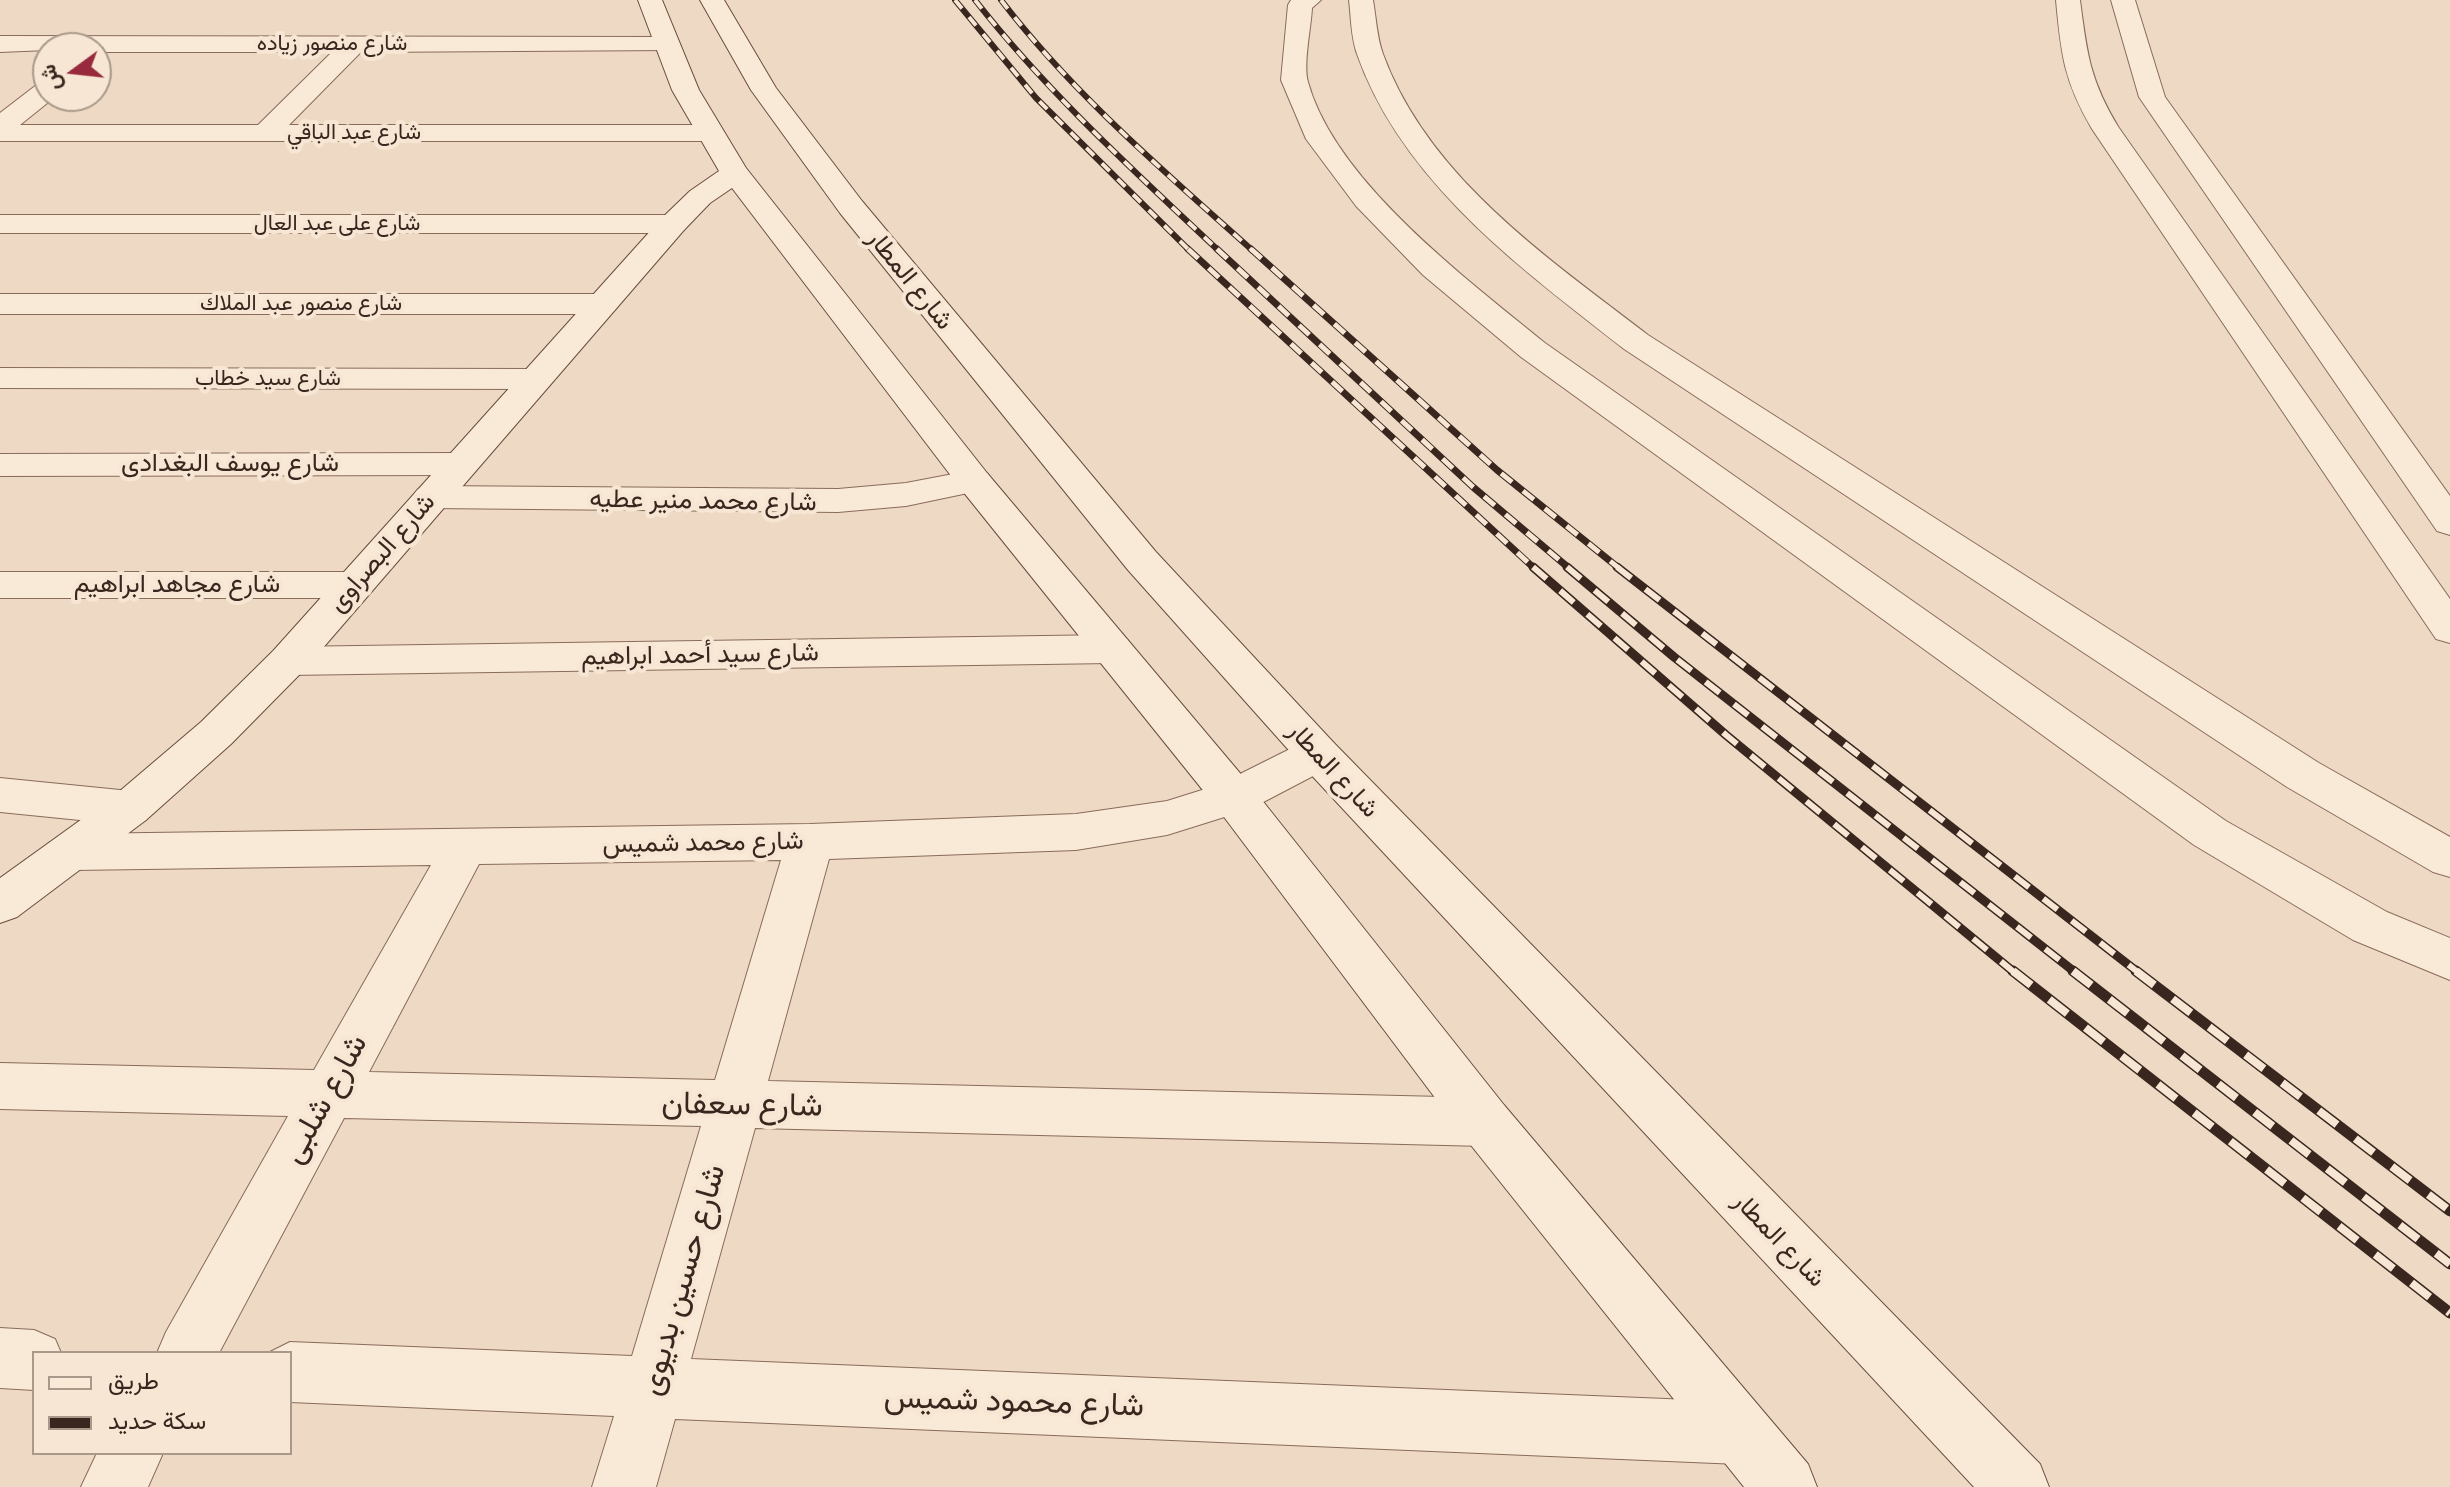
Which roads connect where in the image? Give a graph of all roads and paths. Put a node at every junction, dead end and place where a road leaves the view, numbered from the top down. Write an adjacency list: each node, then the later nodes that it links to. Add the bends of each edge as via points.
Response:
1 (650, 0): 10 (street, شارع المطار)
2 (712, 0): 18 (street, شارع المطار, via 764,90)
3 (1309, 0): 28 (street, via 1300,5 1294,80 1320,139 1366,200 1434,268)
4 (1361, 0): 25 (street, via 1370,52 1385,87 1415,140 1464,198 1534,263)
5 (2068, 4): 6 (street); 14 (street, via 2085,94)
6 (2125, 7): 14 (street, via 2152,97)
7 (0, 44): 9 (street, شارع منصور زياده)
8 (355, 44): 10 (street, شارع منصور زياده); 11 (street, شارع منصور زياده); 16 (street)
9 (32, 45)
10 (663, 45): 15 (street, شارع المطار)
11 (112, 47)
12 (32, 103): 13 (street)
13 (0, 130): 16 (street, شارع عبد الباقي)
14 (2142, 131): 23 (street); 24 (street)
15 (707, 133): 16 (street, شارع عبد الباقي); 17 (street, شارع المطار)
16 (264, 134)
17 (735, 173): 18 (street, شارع المطار); 20 (street, شارع البصراوى)
18 (814, 217): 31 (street, شارع المطار); 39 (street, شارع المطار)
19 (0, 224): 20 (street, شارع على عبد العال)
20 (673, 224): 22 (street, شارع البصراوى)
21 (0, 304): 22 (street, شارع منصور عبد الملاك)
22 (603, 304): 27 (street, شارع البصراوى)
23 (2244, 330): 24 (street); 36 (street)
24 (2318, 335): 33 (street)
25 (1680, 370): 28 (street); 46 (street, via 2303,775)
26 (0, 378): 27 (street, شارع سيد خطاب)
27 (535, 379): 29 (street, شارع البصراوى)
28 (1605, 401): 48 (street, via 2210,833 2370,926)
29 (460, 464): 30 (street, شارع يوسف البغدادى); 32 (street, شارع البصراوى)
30 (0, 465)
31 (974, 481): 32 (street, شارع محمد منير عطيه, via 903,497 820,503); 37 (street, شارع المطار)
32 (431, 497): 35 (street, شارع البصراوى)
33 (2450, 523)
34 (0, 585): 35 (street, شارع مجاهد ابراهيم)
35 (354, 585): 38 (street, شارع البصراوى)
36 (2450, 629)
37 (1112, 649): 38 (street, شارع سيد أحمد ابراهيم); 41 (street, شارع المطار)
38 (288, 661): 42 (street, شارع البصراوى)
39 (1318, 754): 41 (street, شارع محمد شميس); 63 (street, شارع المطار)
40 (0, 795): 42 (street)
41 (1234, 797): 43 (street, شارع محمد شميس, via 1167,818 1076,832); 52 (street, شارع المطار)
42 (130, 808): 45 (street, شارع البصراوى)
43 (810, 842): 44 (street, شارع محمد شميس); 51 (street, شارع حسين بديوى)
44 (465, 846): 45 (street, شارع محمد شميس); 50 (street, شارع شلبى)
45 (74, 852): 47 (street, شارع البصراوى)
46 (2450, 859)
47 (0, 904)
48 (2450, 960)
49 (0, 1086): 50 (street, شارع سعفان)
50 (326, 1096): 51 (street, شارع سعفان); 53 (street, شارع شلبى)
51 (734, 1105): 52 (street, شارع سعفان); 57 (street, شارع حسين بديوى)
52 (1485, 1122): 58 (street, شارع المطار)
53 (188, 1351)
54 (0, 1358): 55 (street)
55 (32, 1360)
56 (292, 1372): 57 (street, شارع محمود شميس)
57 (653, 1387): 58 (street, شارع محمود شميس); 61 (street, شارع حسين بديوى)
58 (1739, 1433): 62 (street, شارع المطار)
59 (131, 1455): 60 (street)
60 (113, 1487)
61 (624, 1487)
62 (1785, 1487)
63 (2017, 1487)

